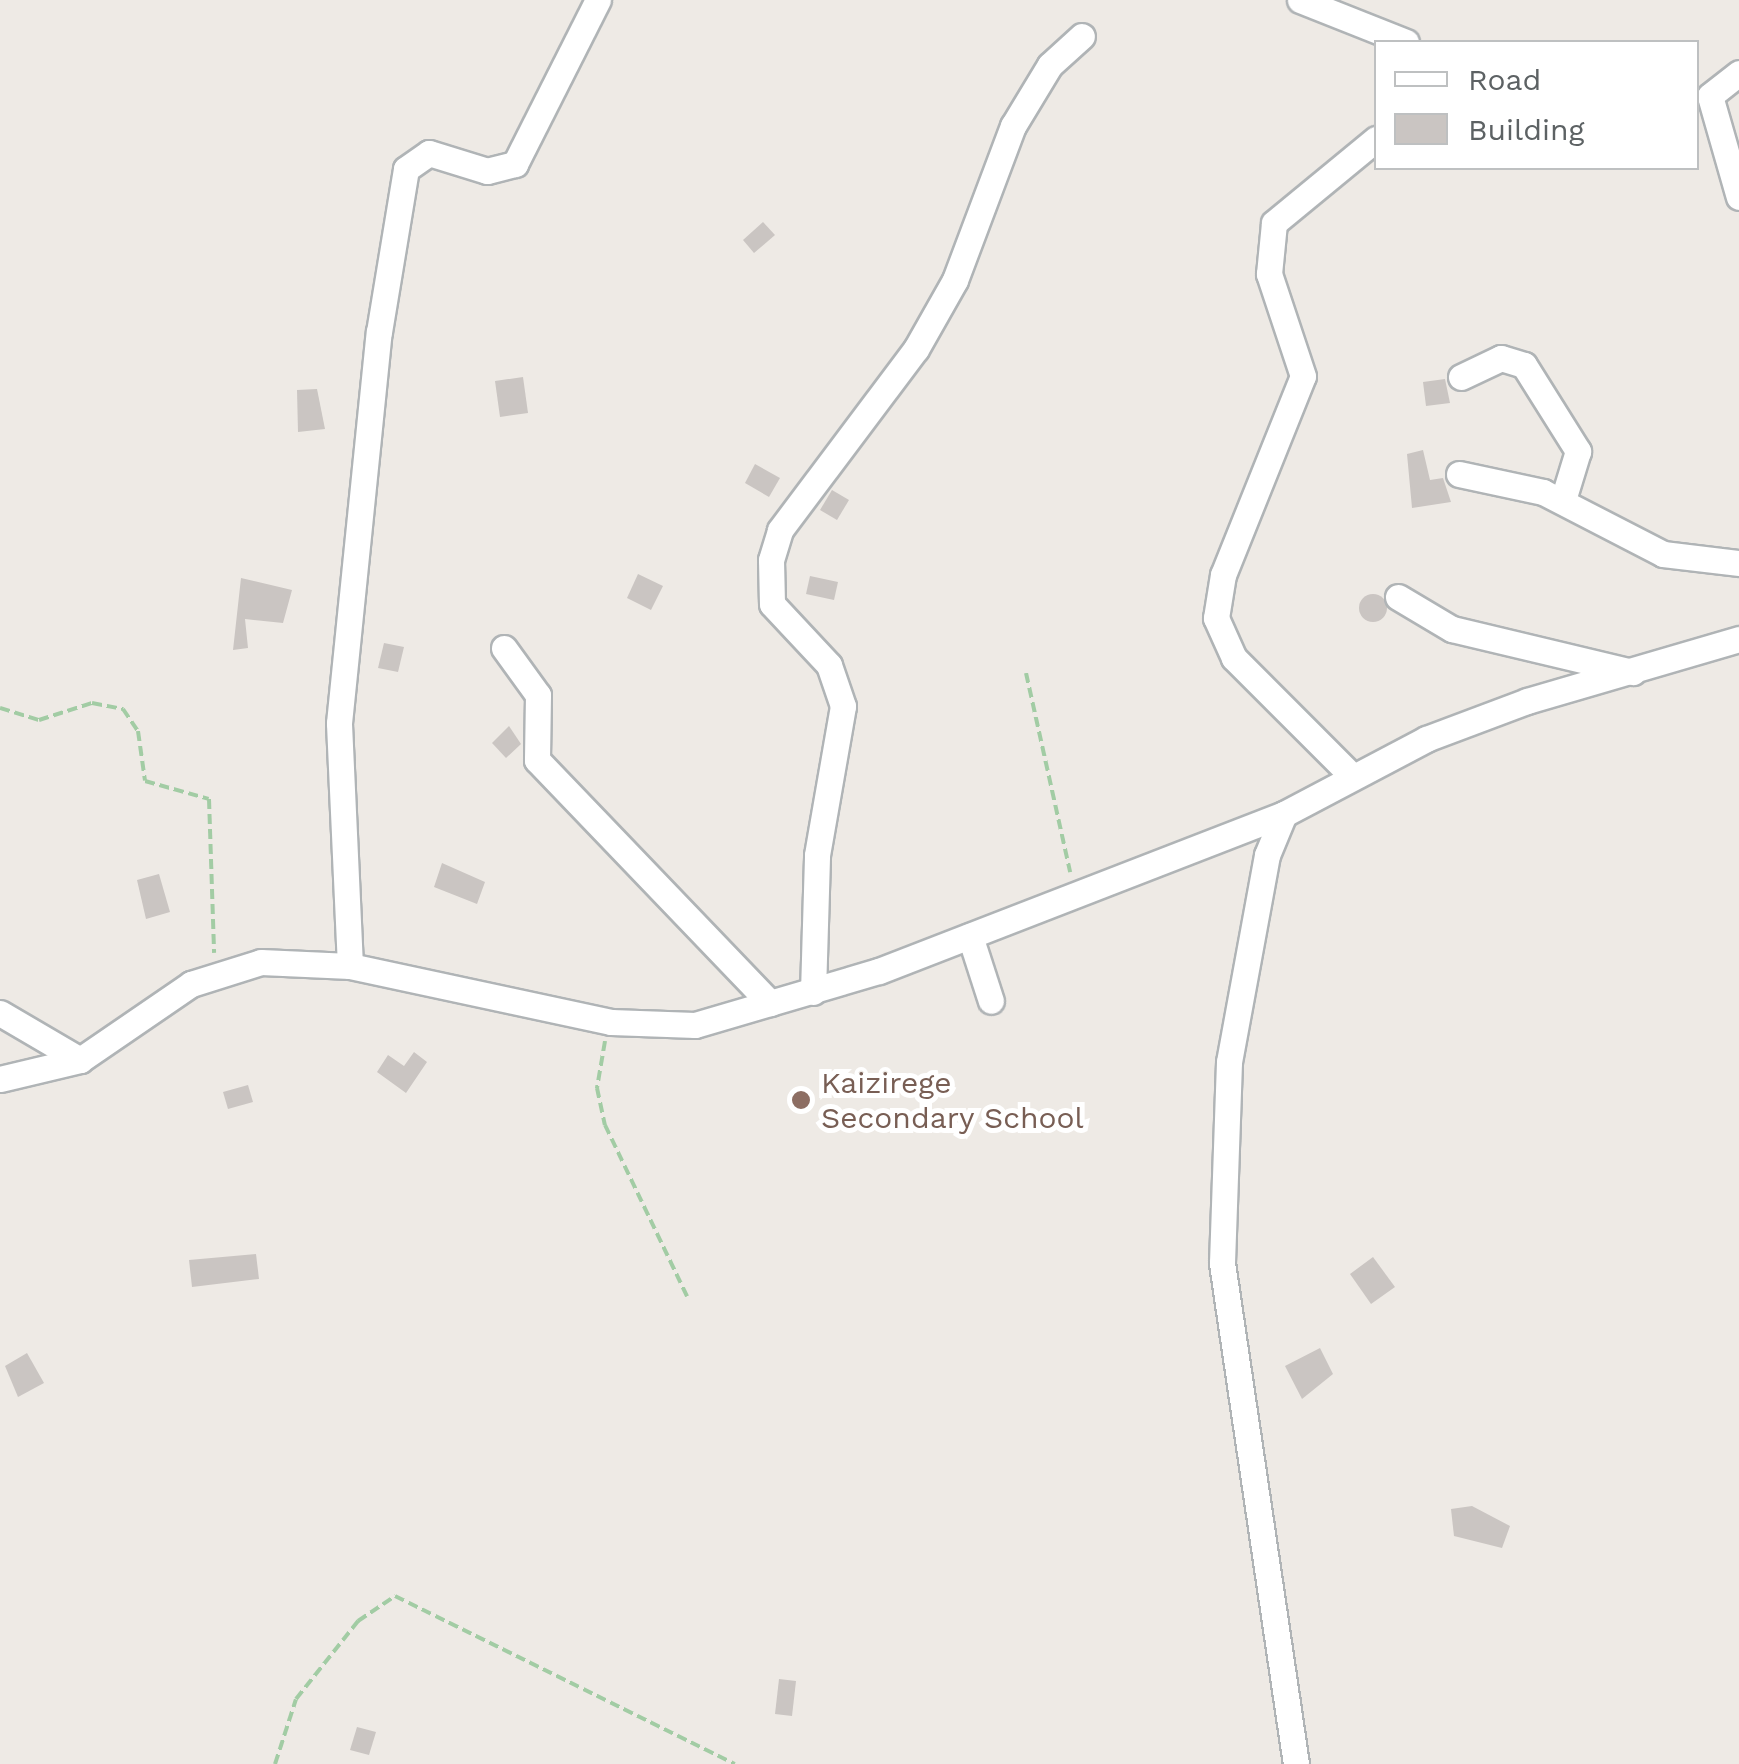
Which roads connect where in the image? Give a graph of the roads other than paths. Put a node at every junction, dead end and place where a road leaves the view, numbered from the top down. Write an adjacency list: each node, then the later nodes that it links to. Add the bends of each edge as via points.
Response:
1 (598, 0): 19 (street, via 515,164 487,171 429,154 406,168 379,332 339,723)
2 (1300, 0): 4 (street)
3 (1082, 36): 20 (street, via 1050,65 1013,126 955,280 916,349 780,530 771,560 772,604 830,665 843,706 817,855)
4 (1401, 40)
5 (1739, 73): 7 (street, via 1710,96)
6 (1374, 141): 16 (street, via 1274,223 1270,274 1303,376 1228,561 1216,618 1234,658)
7 (1739, 197)
8 (1460, 376): 10 (street, via 1501,358 1524,365 1578,451)
9 (1460, 474): 10 (street)
10 (1563, 500): 11 (street, via 1664,554)
11 (1739, 563)
12 (1398, 596): 15 (street, via 1452,629)
13 (1739, 639): 15 (street)
14 (504, 648): 22 (street, via 538,696 538,760)
15 (1634, 673): 16 (street, via 1527,701)
16 (1352, 776): 17 (street)
17 (1284, 814): 18 (street); 26 (street, via 1264,870 1229,1062 1222,1264)
18 (970, 936): 20 (street); 21 (street)
19 (350, 966): 22 (street, via 610,1022 695,1025); 24 (street, via 261,962 214,975)
20 (813, 992): 22 (street)
21 (991, 1002)
22 (770, 1004)
23 (0, 1012): 24 (street)
24 (80, 1060): 25 (street)
25 (0, 1079)
26 (1296, 1764)

